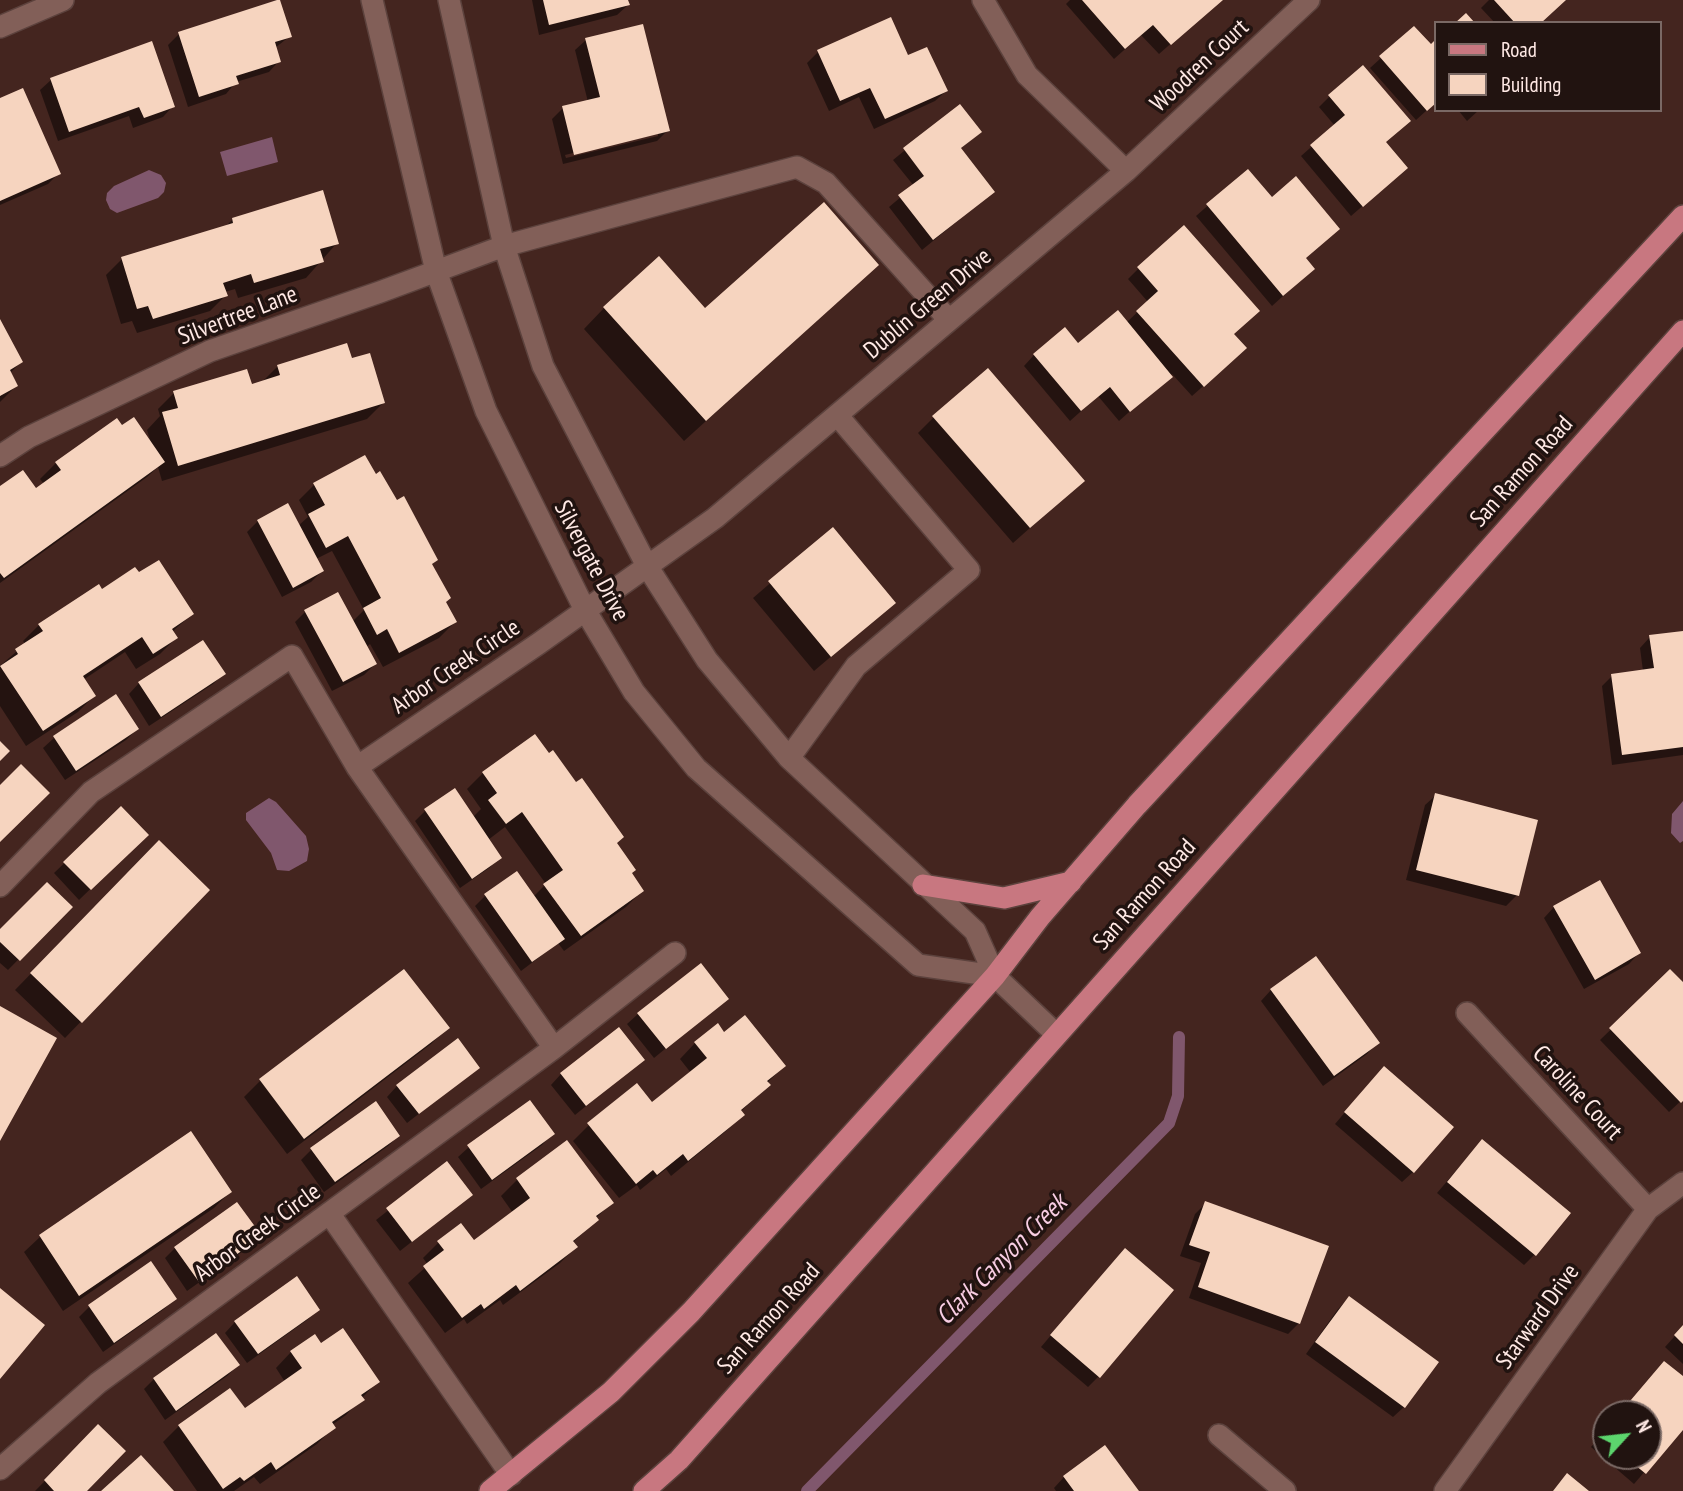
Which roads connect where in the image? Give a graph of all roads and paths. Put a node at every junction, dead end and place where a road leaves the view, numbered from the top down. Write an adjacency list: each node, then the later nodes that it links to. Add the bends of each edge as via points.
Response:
1 (63, 0): 6 (street)
2 (372, 0): 10 (street, Silvergate Drive)
3 (449, 0): 9 (street, Silvergate Drive)
4 (983, 0): 7 (street, via 1027,75)
5 (1309, 0): 7 (street, Woodren Court)
6 (0, 27)
7 (1126, 171): 11 (street, Dublin Green Drive)
8 (1683, 216): 19 (main road, via 1137,805)
9 (504, 246): 10 (street, Silvertree Lane); 11 (street, Silvertree Lane, via 797,167 826,183); 15 (street, Silvergate Drive, via 544,366)
10 (436, 271): 14 (street, Silvertree Lane, via 210,351 29,437); 16 (street, Silvergate Drive, via 486,411)
11 (949, 320): 13 (street, Dublin Green Drive)
12 (1683, 331): 25 (main road, San Ramon Road)
13 (837, 415): 15 (street, Dublin Green Drive, via 715,518); 17 (street, via 969,570 856,666)
14 (0, 456)
15 (648, 566): 16 (street, Dublin Green Drive); 17 (street, Silvergate Drive, via 707,660)
16 (585, 610): 18 (street, Arbor Creek Circle); 23 (street, Silvergate Drive, via 634,692 696,768 918,965)
17 (789, 758): 20 (street, Silvergate Drive)
18 (357, 767): 21 (street, via 292,656 91,792); 26 (street)
19 (1071, 882): 20 (main road, via 1004,898); 23 (main road)
20 (923, 885): 23 (street, Silvergate Drive, via 975,932)
21 (0, 886)
22 (675, 953): 26 (street, Arbor Creek Circle)
23 (995, 976): 25 (street, Silvergate Drive); 32 (main road, via 691,1312 611,1392)
24 (1467, 1013): 28 (street, Caroline Court)
25 (1056, 1034): 34 (main road, San Ramon Road, via 679,1460)
26 (554, 1048): 29 (street, Arbor Creek Circle)
27 (1683, 1182): 28 (street, Starward Drive)
28 (1648, 1209): 36 (street, Starward Drive)
29 (329, 1213): 31 (street, Arbor Creek Circle, via 98,1383); 32 (street)
30 (1219, 1435): 35 (street)
31 (0, 1469)
32 (511, 1475): 33 (main road)
33 (490, 1491)
34 (644, 1491)
35 (1285, 1491)
36 (1445, 1491)

